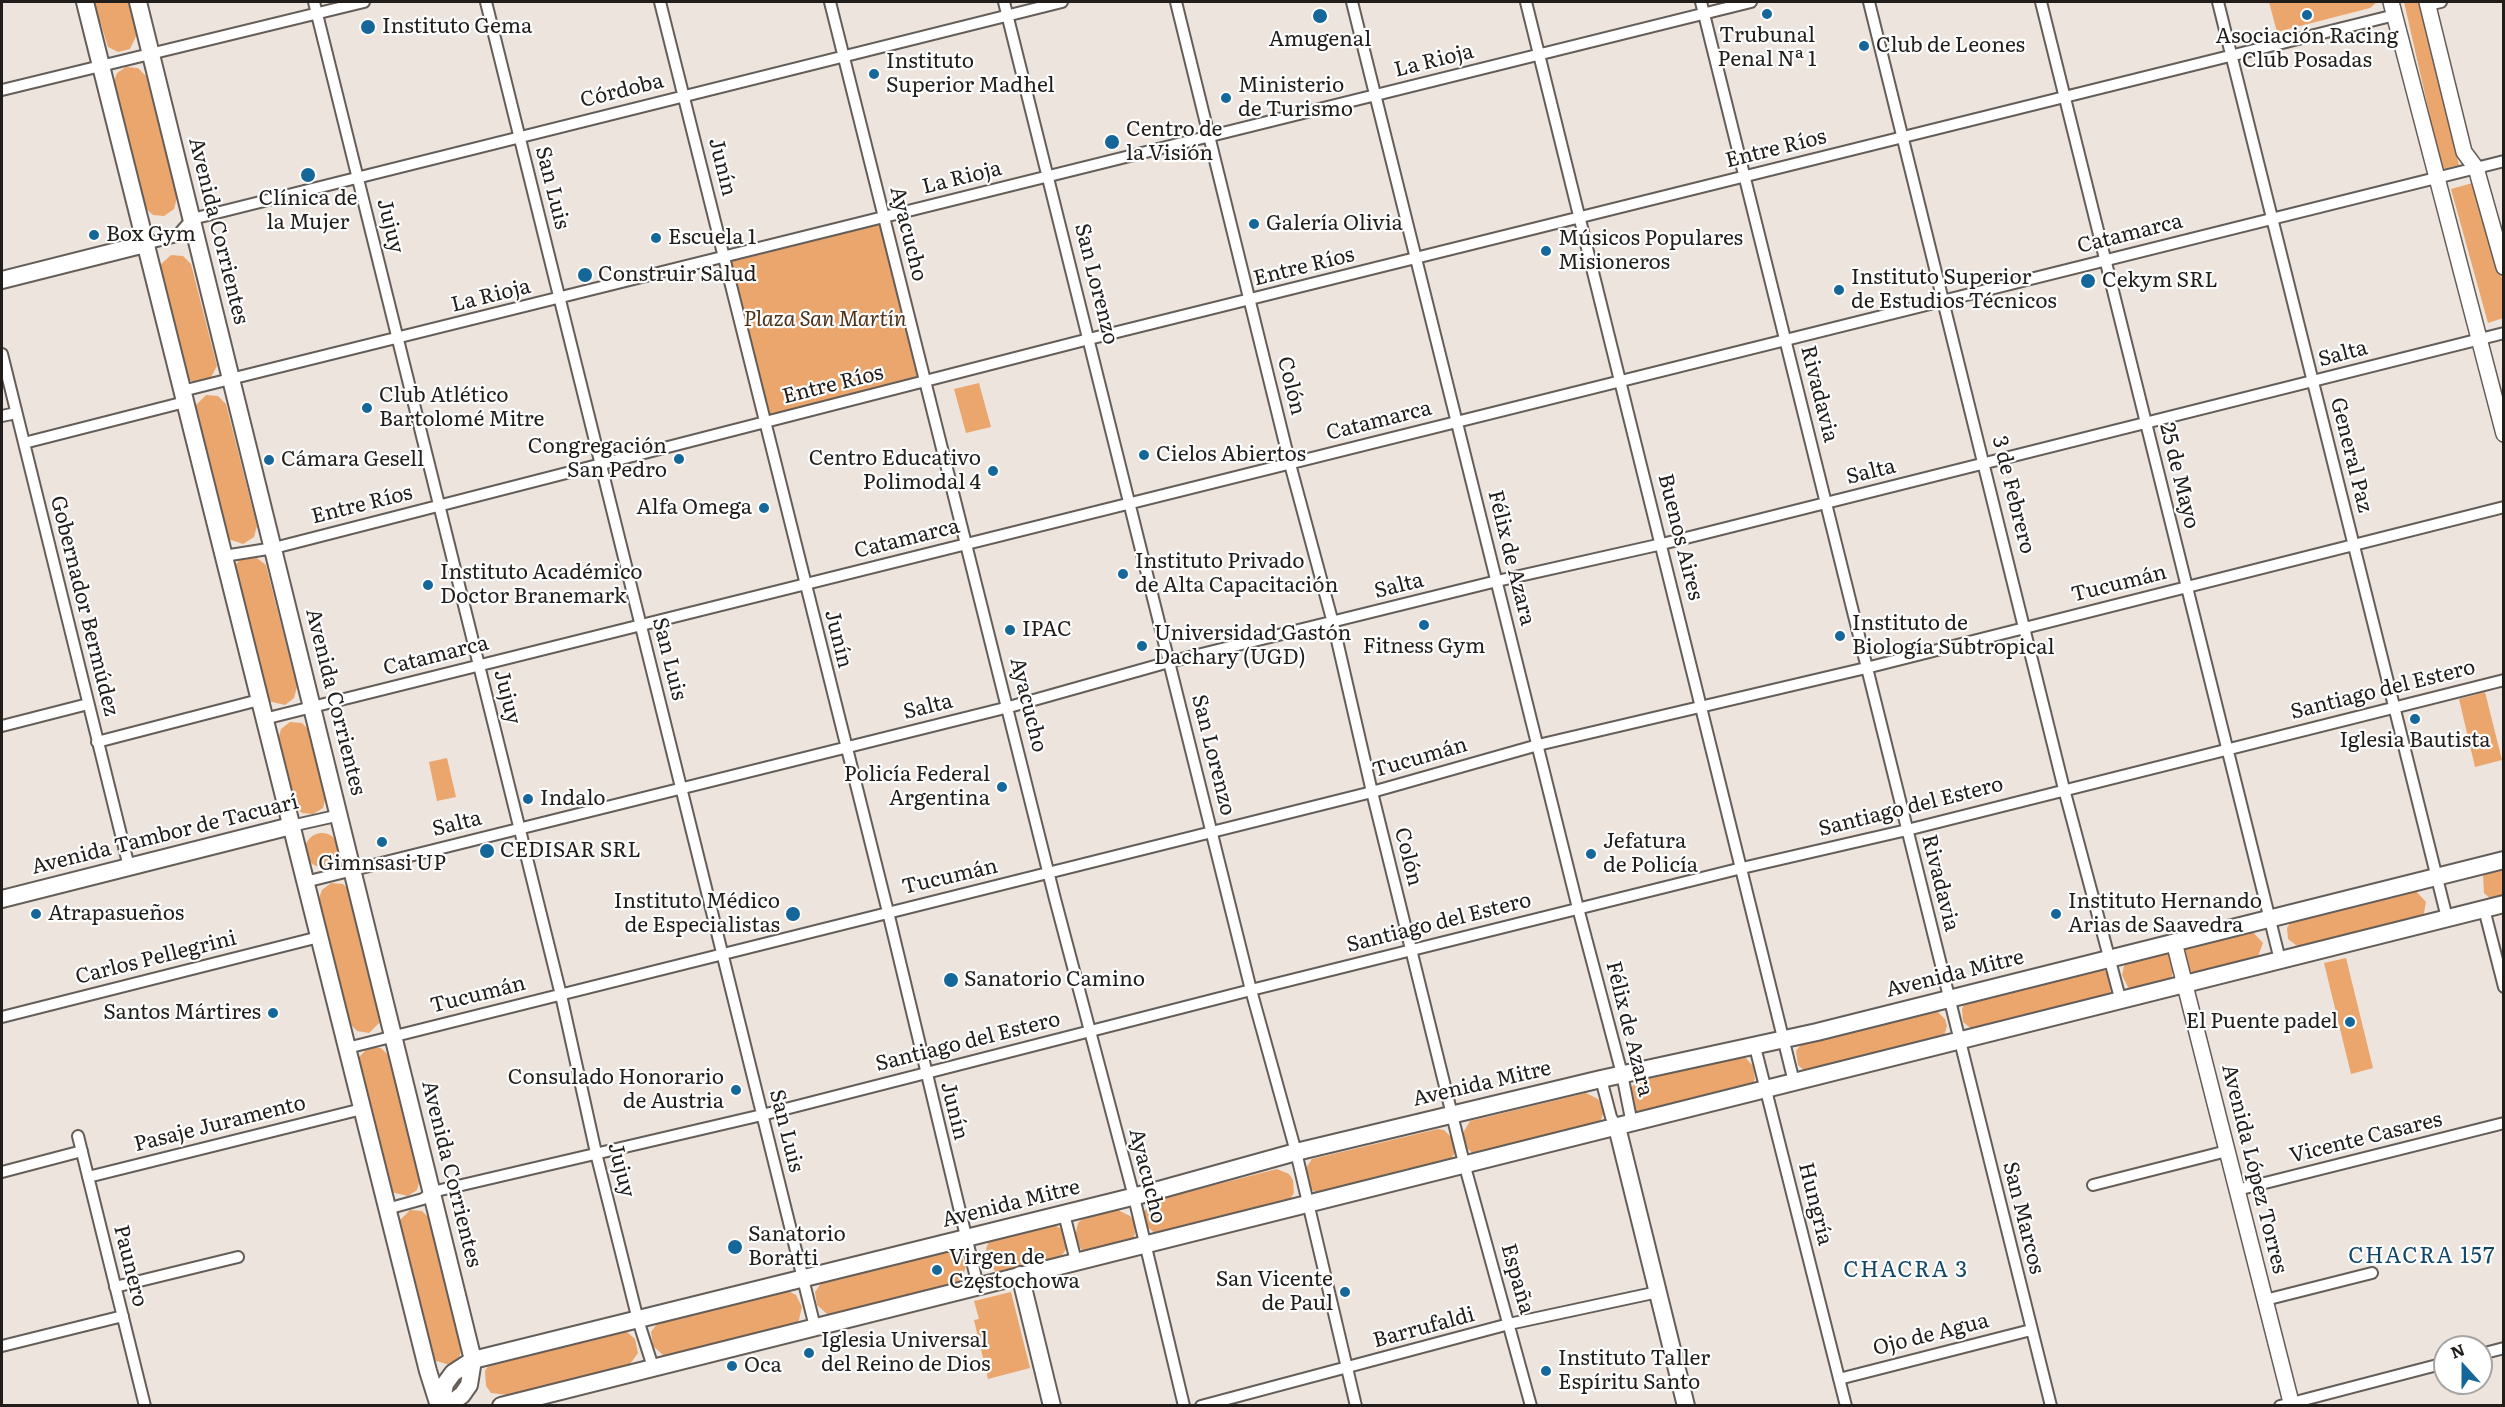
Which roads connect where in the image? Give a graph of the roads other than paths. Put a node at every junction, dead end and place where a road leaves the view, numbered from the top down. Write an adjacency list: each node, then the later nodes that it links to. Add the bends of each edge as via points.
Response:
1 (85, 2): 27 (main road)
2 (138, 2): 23 (main road, Avenida Corrientes)
3 (314, 2): 20 (street, Jujuy)
4 (364, 2): 20 (street)
5 (486, 2): 32 (street, San Luis)
6 (660, 2): 30 (street, Junín)
7 (830, 2): 25 (street, Ayacucho)
8 (1005, 2): 22 (street, San Lorenzo)
9 (1062, 2): 22 (street, Córdoba)
10 (1176, 2): 33 (street, Colón)
11 (1352, 2): 29 (street, Félix de Azara)
12 (1527, 2): 24 (street, Buenos Aires)
13 (1701, 2): 21 (street, Rivadavia)
14 (1751, 2): 21 (street, La Rioja)
15 (1869, 2): 34 (street, 3 de Febrero)
16 (2041, 2): 31 (street, 25 de Mayo)
17 (2217, 2): 26 (street, General Paz)
18 (2432, 3): 36 (main road, via 2464,152)
19 (2393, 8): 26 (street, Entre Ríos); 39 (main road)
20 (317, 13): 23 (street); 40 (street, Jujuy)
21 (1704, 13): 24 (street, La Rioja); 38 (street, Rivadavia)
22 (1008, 15): 25 (street, Córdoba); 37 (street, San Lorenzo)
23 (151, 53): 27 (street); 43 (main road, Avenida Corrientes)
24 (1540, 54): 29 (street, La Rioja); 42 (street, Buenos Aires)
25 (843, 56): 30 (street, Córdoba); 41 (street, Ayacucho)
26 (2231, 56): 31 (street, Entre Ríos); 44 (street, General Paz)
27 (101, 66): 28 (street); 45 (main road)
28 (2, 90)
29 (1376, 95): 33 (street, La Rioja); 47 (street, Félix de Azara)
30 (684, 96): 32 (street, Córdoba); 46 (street, Junín)
31 (2065, 97): 34 (street, Entre Ríos); 48 (street, 25 de Mayo)
32 (520, 137): 40 (street, Córdoba); 51 (street, San Luis)
33 (1210, 137): 37 (street, La Rioja); 52 (street, Colón)
34 (1903, 138): 38 (street, Entre Ríos); 53 (street, 3 de Febrero)
35 (2504, 161): 36 (street, Catamarca)
36 (2476, 168): 39 (street, Catamarca); 49 (main road)
37 (1049, 176): 41 (street, La Rioja); 56 (street, San Lorenzo)
38 (1745, 177): 42 (street, Entre Ríos); 58 (street, Rivadavia)
39 (2437, 177): 44 (street, Catamarca); 57 (main road)
40 (358, 178): 43 (street, Córdoba); 55 (street, Jujuy)
41 (884, 218): 46 (street, La Rioja); 61 (street, Ayacucho)
42 (1580, 218): 47 (street, Entre Ríos); 62 (street, Buenos Aires)
43 (192, 219): 45 (street, via 177,236); 60 (main road, Avenida Corrientes)
44 (2272, 219): 48 (street, Catamarca); 63 (street, General Paz)
45 (146, 244): 50 (main road); 64 (main road)
46 (724, 258): 51 (street, La Rioja); 68 (street, Junín)
47 (1417, 259): 52 (street, Entre Ríos); 67 (street, Félix de Azara)
48 (2106, 261): 53 (street, Catamarca); 69 (street, 25 de Mayo)
49 (2504, 267)
50 (2, 280)
51 (560, 299): 55 (street, La Rioja); 72 (street, San Luis)
52 (1250, 301): 56 (street, Entre Ríos); 73 (street, Colón)
53 (1944, 301): 58 (street, Catamarca); 74 (street, 3 de Febrero)
54 (2504, 333): 57 (street, Salta)
55 (398, 339): 60 (street, La Rioja); 77 (street, Jujuy)
56 (1089, 339): 61 (street, Entre Ríos); 75 (street, San Lorenzo)
57 (2479, 339): 63 (street, Salta); 70 (main road)
58 (1785, 340): 62 (street, Catamarca); 76 (street, Rivadavia)
59 (2, 354): 65 (street, Gobernador Bermúdez)
60 (232, 378): 64 (street, La Rioja); 82 (main road, Avenida Corrientes)
61 (926, 381): 68 (street, Entre Ríos); 79 (street, Ayacucho)
62 (1621, 381): 67 (street, Catamarca); 80 (street, Buenos Aires)
63 (2313, 382): 69 (street, Salta); 81 (street, General Paz)
64 (184, 397): 71 (street, La Rioja); 83 (main road)
65 (16, 413): 66 (street); 71 (street, Gobernador Bermúdez)
66 (2, 416)
67 (1457, 422): 73 (street, Catamarca); 84 (street, Félix de Azara)
68 (764, 423): 72 (street, Entre Ríos); 85 (street, Junín)
69 (2146, 424): 74 (street, Salta); 86 (street, 25 de Mayo)
70 (2504, 434)
71 (24, 443): 95 (street, Gobernador Bermúdez)
72 (601, 464): 77 (street, Entre Ríos); 88 (street, San Luis)
73 (1290, 464): 75 (street, Catamarca); 87 (street, Colón)
74 (1985, 464): 76 (street, Salta); 89 (street, 3 de Febrero)
75 (1130, 503): 79 (street, Catamarca); 90 (street, San Lorenzo)
76 (1826, 503): 80 (street, Salta); 92 (street, Rivadavia)
77 (439, 506): 82 (street, Entre Ríos); 91 (street, Jujuy)
78 (2504, 507): 81 (street, Tucumán)
79 (967, 544): 85 (street, Catamarca); 99 (street, Ayacucho)
80 (1662, 544): 84 (street, Salta); 96 (street, Buenos Aires)
81 (2354, 544): 86 (street, Tucumán); 98 (street, General Paz)
82 (274, 548): 83 (street, Entre Ríos); 97 (main road, Avenida Corrientes)
83 (224, 556): 94 (main road)
84 (1497, 581): 87 (street, Salta); 103 (street, Félix de Azara)
85 (804, 585): 88 (street, Catamarca); 104 (street, Junín)
86 (2187, 587): 89 (street, Tucumán); 105 (street, 25 de Mayo)
87 (1333, 622): 90 (street, Salta); 108 (street, Colón)
88 (641, 625): 91 (street, Catamarca); 106 (street, San Luis)
89 (2026, 627): 92 (street, Tucumán); 107 (street, 3 de Febrero)
90 (1169, 662): 99 (street, Salta); 113 (street, San Lorenzo)
91 (479, 665): 97 (street, Catamarca); 111 (street, Jujuy)
92 (1866, 668): 96 (street, Tucumán); 112 (street, Rivadavia)
93 (2504, 680): 98 (street, Santiago del Estero)
94 (259, 700): 100 (main road); 102 (street)
95 (88, 704): 101 (street); 102 (street, Gobernador Bermúdez)
96 (1701, 705): 103 (street, Tucumán); 116 (street, Buenos Aires)
97 (313, 706): 100 (street, Catamarca); 109 (main road, Avenida Corrientes)
98 (2395, 706): 105 (street, Santiago del Estero); 119 (street, General Paz)
99 (1009, 707): 104 (street, Salta); 118 (street, Ayacucho)
100 (264, 719): 110 (main road)
101 (2, 724)
102 (97, 742): 115 (street, Gobernador Bermúdez)
103 (1538, 745): 108 (street, Tucumán); 123 (street, Félix de Azara)
104 (846, 747): 106 (street, Salta); 125 (street, Junín)
105 (2227, 750): 107 (street, Santiago del Estero); 127 (street, 25 de Mayo)
106 (681, 788): 111 (street, Salta); 131 (street, San Luis)
107 (2064, 789): 112 (street, Santiago del Estero); 132 (street, 3 de Febrero)
108 (1372, 792): 113 (street, Tucumán); 130 (street, Colón)
109 (340, 815): 110 (street, Avenida Tambor de Tacuarí); 117 (main road, Avenida Corrientes)
110 (291, 826): 115 (main road, Avenida Tambor de Tacuarí); 120 (main road)
111 (519, 828): 117 (street, Salta); 137 (street, Jujuy)
112 (1907, 830): 116 (street, Santiago del Estero); 139 (street, Rivadavia)
113 (1212, 833): 118 (street, Tucumán); 136 (street, San Lorenzo)
114 (2504, 860): 119 (main road, Avenida Mitre)
115 (129, 867): 121 (main road, Avenida Tambor de Tacuarí)
116 (1742, 868): 123 (street, Santiago del Estero); 143 (street, Buenos Aires)
117 (353, 870): 120 (street, Salta); 142 (main road, Avenida Corrientes)
118 (1049, 874): 125 (street, Tucumán); 141 (street, Ayacucho)
119 (2437, 877): 126 (street, General Paz); 127 (main road, Avenida Mitre)
120 (305, 882): 128 (main road)
121 (2, 899)
122 (2504, 904): 124 (main road)
123 (1578, 908): 130 (street, Santiago del Estero); 148 (street, Félix de Azara)
124 (2484, 909): 126 (main road); 135 (street)
125 (888, 912): 131 (street, Tucumán); 147 (street, Junín)
126 (2447, 918): 133 (main road)
127 (2269, 919): 129 (main road, Avenida Mitre); 133 (street, 25 de Mayo)
128 (319, 937): 140 (street, Carlos Pellegrini); 146 (main road)
129 (2174, 942): 132 (main road, Avenida Mitre); 134 (main road, Avenida López Torres)
130 (1412, 950): 136 (street, Santiago del Estero); 153 (street, Colón)
131 (723, 954): 137 (street, Tucumán); 154 (street, San Luis)
132 (2109, 957): 138 (street, 3 de Febrero); 139 (main road, Avenida Mitre)
133 (2280, 960): 134 (main road)
134 (2184, 982): 138 (main road); 159 (main road, Avenida López Torres)
135 (2504, 987)
136 (1251, 990): 141 (street, Santiago del Estero); 160 (street, San Lorenzo)
137 (561, 995): 142 (street, Tucumán); 161 (street, Jujuy)
138 (2120, 998): 144 (main road)
139 (1949, 999): 143 (main road, Avenida Mitre); 144 (street, Rivadavia)
140 (2, 1017)
141 (1089, 1031): 147 (street, Santiago del Estero); 168 (street, Ayacucho)
142 (394, 1036): 146 (street, Tucumán); 167 (main road, Avenida Corrientes)
143 (1785, 1039): 145 (main road, Avenida Mitre); 150 (street, Buenos Aires)
144 (1958, 1040): 150 (main road); 187 (street, San Marcos)
145 (1755, 1047): 148 (main road, Avenida Mitre); 151 (street, Hungría)
146 (347, 1048): 152 (main road)
147 (925, 1073): 154 (street, Santiago del Estero); 172 (street, Junín)
148 (1622, 1074): 149 (main road, Avenida Mitre); 156 (street, Félix de Azara)
149 (1601, 1079): 153 (main road, Avenida Mitre); 156 (street, via 1611,1117)
150 (1794, 1082): 151 (main road)
151 (1766, 1089): 156 (main road); 193 (street, Hungría)
152 (362, 1109): 164 (street, Pasaje Juramento); 170 (main road)
153 (1452, 1114): 160 (main road, Avenida Mitre); 162 (street, Colón)
154 (762, 1115): 161 (street, Santiago del Estero); 178 (street, San Luis)
155 (2504, 1123): 166 (street, Vicente Casares)
156 (1625, 1125): 162 (main road); 181 (main road)
157 (78, 1136): 158 (street, Paunero)
158 (82, 1151): 163 (street); 164 (street, Paunero)
159 (2227, 1151): 165 (street); 166 (main road, Avenida López Torres)
160 (1296, 1152): 168 (main road, Avenida Mitre); 169 (street, San Lorenzo)
161 (596, 1153): 167 (street, Santiago del Estero); 184 (street, Jujuy)
162 (1464, 1163): 169 (main road); 185 (street, España)
163 (2, 1172)
164 (88, 1177): 180 (street, Paunero)
165 (2094, 1185)
166 (2237, 1190): 182 (main road, Avenida López Torres)
167 (432, 1192): 170 (street, Santiago del Estero); 189 (main road, Avenida Corrientes)
168 (1134, 1197): 171 (main road, Avenida Mitre); 173 (street, Ayacucho)
169 (1306, 1204): 173 (main road); 192 (street, San Lorenzo)
170 (387, 1209): 196 (main road, via 433,1393)
171 (1064, 1214): 172 (main road, Avenida Mitre); 175 (street)
172 (966, 1239): 178 (main road, Avenida Mitre); 179 (street, Junín)
173 (1144, 1244): 175 (main road); 200 (street, Ayacucho)
174 (237, 1257): 180 (street)
175 (1076, 1261): 177 (main road)
176 (2372, 1274): 182 (street)
177 (1020, 1275): 179 (main road); 199 (main road)
178 (802, 1279): 184 (main road, Avenida Mitre); 186 (street, San Luis)
179 (978, 1286): 186 (main road)
180 (115, 1287): 183 (street, Paunero)
181 (1658, 1292): 185 (street, Barrufaldi); 204 (main road)
182 (2265, 1300): 194 (main road, Avenida López Torres)
183 (123, 1316): 188 (street); 195 (street, Paunero)
184 (638, 1320): 189 (main road, Avenida Mitre); 191 (street, Jujuy)
185 (1509, 1324): 192 (street, Barrufaldi); 203 (street, España)
186 (815, 1327): 191 (main road)
187 (2031, 1330): 193 (street, Ojo de Agua); 206 (street, San Marcos)
188 (2, 1346)
189 (473, 1360): 196 (main road, via 453,1373 445,1384); 197 (main road, Avenida Corrientes, via 469,1385)
190 (2433, 1366): 194 (street)
191 (653, 1367): 198 (main road)
192 (1347, 1369): 201 (street, Barrufaldi); 202 (street, San Lorenzo)
193 (1839, 1379): 205 (street, Hungría)
194 (2288, 1404)
195 (145, 1406)
196 (440, 1406)
197 (447, 1406)
198 (501, 1406)
199 (1052, 1406)
200 (1184, 1406)
201 (1201, 1406)
202 (1356, 1406)
203 (1531, 1406)
204 (1686, 1406)
205 (1846, 1406)
206 (2051, 1406)

